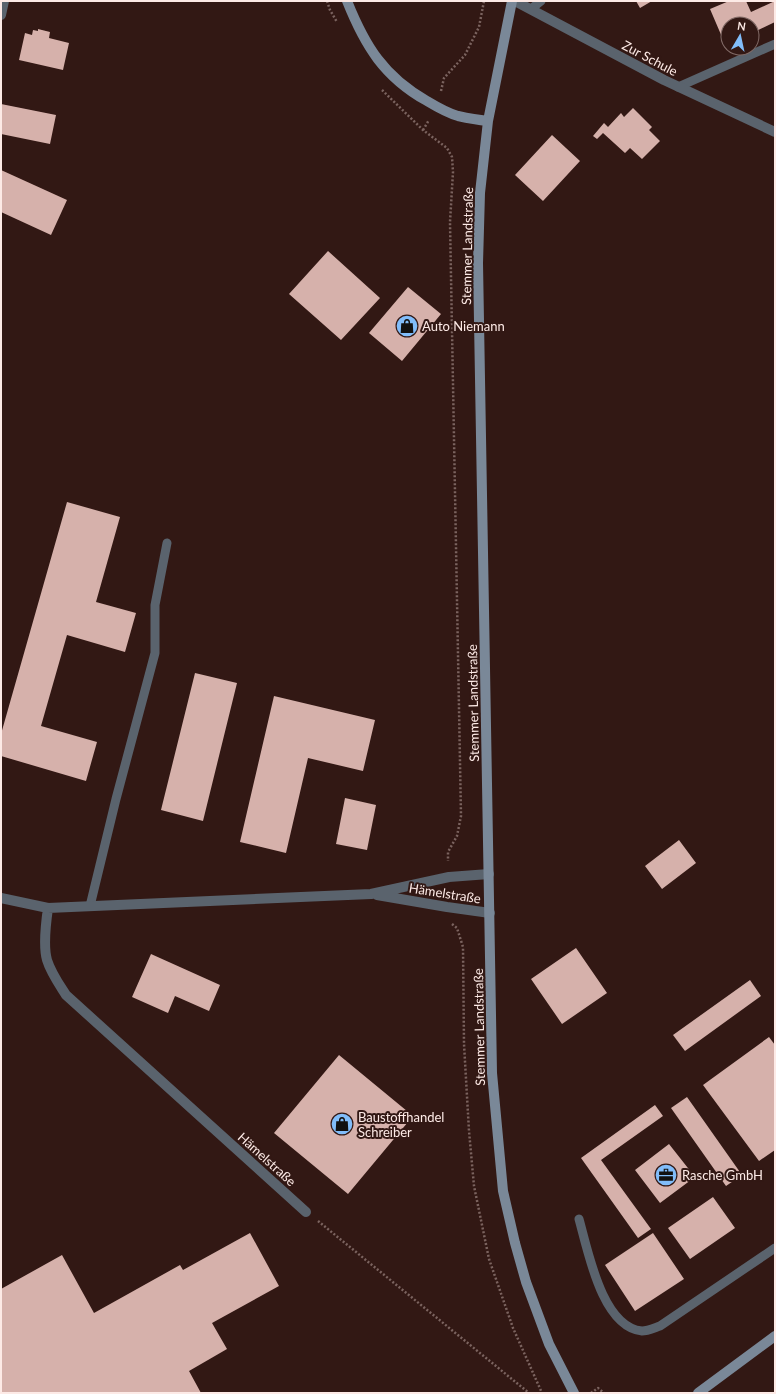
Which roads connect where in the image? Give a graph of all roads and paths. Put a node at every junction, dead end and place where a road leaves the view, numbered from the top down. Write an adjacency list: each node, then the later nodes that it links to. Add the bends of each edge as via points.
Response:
1 (4, 1): 8 (street)
2 (347, 1): 11 (main road, via 358,29 373,54 392,77 412,93)
3 (484, 1): 11 (path, via 479,26 465,55 444,78)
4 (512, 1): 12 (main road, Stemmer Landstraße)
5 (515, 1): 7 (street, Zur Schule)
6 (541, 1): 7 (lane)
7 (530, 9): 10 (street, Zur Schule)
8 (1, 14)
9 (775, 44): 10 (lane)
10 (678, 87): 13 (street, Zur Schule)
11 (437, 107): 12 (main road, via 457,116); 16 (path, via 423,130 447,148 452,157 453,172 450,222 461,816 457,836 448,852)
12 (488, 122): 15 (main road, Stemmer Landstraße, via 480,193 478,263)
13 (775, 132)
14 (167, 543): 19 (lane, via 155,605 154,653)
15 (489, 874): 16 (street, Hämelstraße); 22 (main road, Stemmer Landstraße)
16 (449, 877): 17 (street, Hämelstraße)
17 (371, 894): 19 (street, Hämelstraße); 20 (street, Hämelstraße)
18 (1, 898): 21 (street, Hämelstraße)
19 (90, 906): 21 (street, Hämelstraße)
20 (447, 907): 22 (street, Hämelstraße); 28 (path, via 445,918 457,928 463,947 464,1044 474,1186 489,1258 513,1328)
21 (48, 908): 23 (street, Hämelstraße, via 46,959 54,978 66,995)
22 (490, 913): 29 (main road, Stemmer Landstraße, via 492,1073 503,1191 526,1282 549,1344)
23 (306, 1212): 27 (path)
24 (578, 1220): 25 (lane, via 597,1282 610,1308 626,1326 643,1331 660,1326)
25 (775, 1248)
26 (775, 1336): 32 (main road)
27 (529, 1393)
28 (542, 1393)
29 (574, 1393)
30 (591, 1393): 31 (path, via 598,1388)
31 (604, 1393)
32 (698, 1393)

